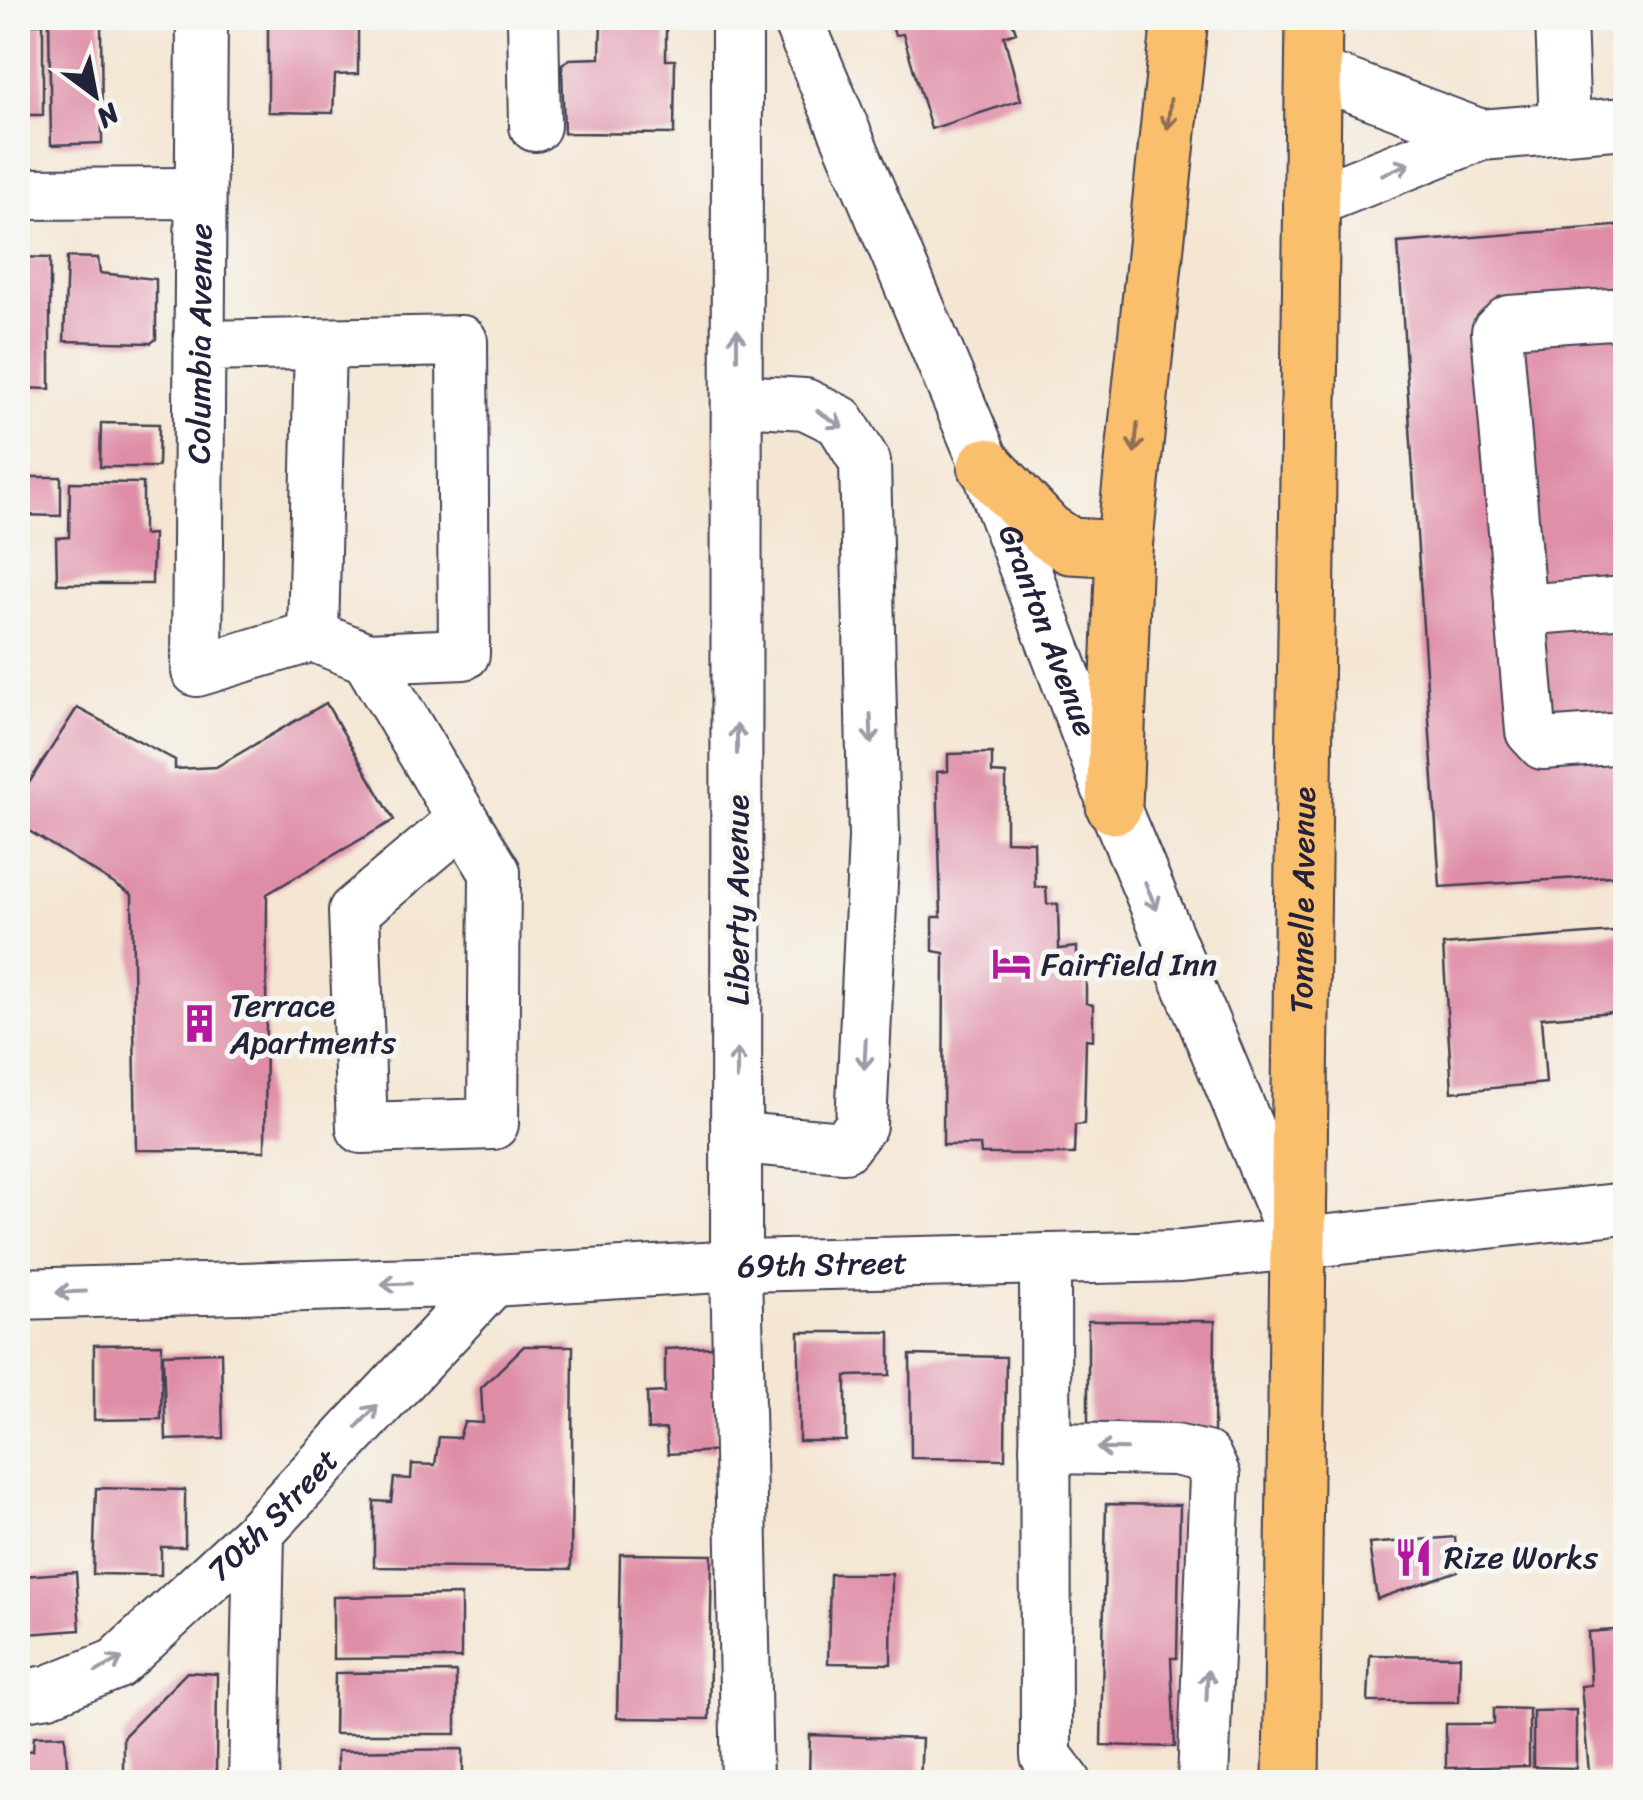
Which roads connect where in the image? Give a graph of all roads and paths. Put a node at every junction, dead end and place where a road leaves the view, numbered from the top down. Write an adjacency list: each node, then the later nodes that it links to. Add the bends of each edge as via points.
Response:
1 (202, 18): 13 (street, Columbia Avenue)
2 (533, 18): 10 (street)
3 (736, 18): 19 (street, Liberty Avenue, one-way to 3)
4 (797, 18): 20 (street, Granton Avenue)
5 (1180, 18): 21 (main road, one-way to 21)
6 (1314, 18): 8 (main road, Tonnelle Avenue)
7 (1561, 18): 11 (street)
8 (1314, 72): 12 (street); 15 (main road, Tonnelle Avenue)
9 (1626, 123): 11 (street)
10 (534, 126)
11 (1564, 127): 12 (street)
12 (1480, 135): 15 (street, one-way to 12)
13 (200, 193): 14 (street); 18 (street, Columbia Avenue)
14 (18, 194)
15 (1312, 202): 31 (main road, Tonnelle Avenue)
16 (1626, 313): 23 (street, via 1509,321 1497,332)
17 (320, 344): 18 (street); 24 (street); 25 (street, via 462,341 464,654)
18 (201, 346): 24 (street, Columbia Avenue, via 197,671)
19 (737, 400): 29 (street, Liberty Avenue, one-way to 19); 29 (street, one-way to 29, via 805,404 840,422 864,462 874,838 861,1125 844,1147)
20 (986, 466): 21 (main road, via 1047,532 1070,546); 27 (street, Granton Avenue)
21 (1124, 549): 27 (main road)
22 (1626, 602): 23 (street)
23 (1520, 610): 26 (street, via 1531,731 1543,744)
24 (314, 636): 25 (street)
25 (367, 658): 28 (street)
26 (1626, 738)
27 (1114, 806): 31 (street, Granton Avenue, one-way to 31)
28 (463, 820): 28 (street, via 495,872 492,1124 362,1128 354,911)
29 (736, 1138): 33 (street, Liberty Avenue)
30 (1626, 1208): 31 (street, 69th Street)
31 (1296, 1243): 32 (street, 69th Street, via 1181,1256); 43 (main road, Tonnelle Avenue)
32 (1045, 1259): 33 (street, 69th Street); 36 (street)
33 (736, 1266): 34 (street, 69th Street); 40 (street, Liberty Avenue)
34 (493, 1281): 35 (street, 69th Street, one-way to 35); 37 (street, 70th Street, one-way to 34)
35 (18, 1294)
36 (1046, 1448): 41 (street, via 1046,1756); 42 (street, one-way to 36, via 1215,1476 1206,1457 1174,1450)
37 (259, 1532): 38 (street, 70th Street, one-way to 37, via 48,1692 116,1664); 39 (street)
38 (18, 1696)
39 (254, 1782)
40 (747, 1782)
41 (1066, 1782)
42 (1203, 1782)
43 (1291, 1782)

